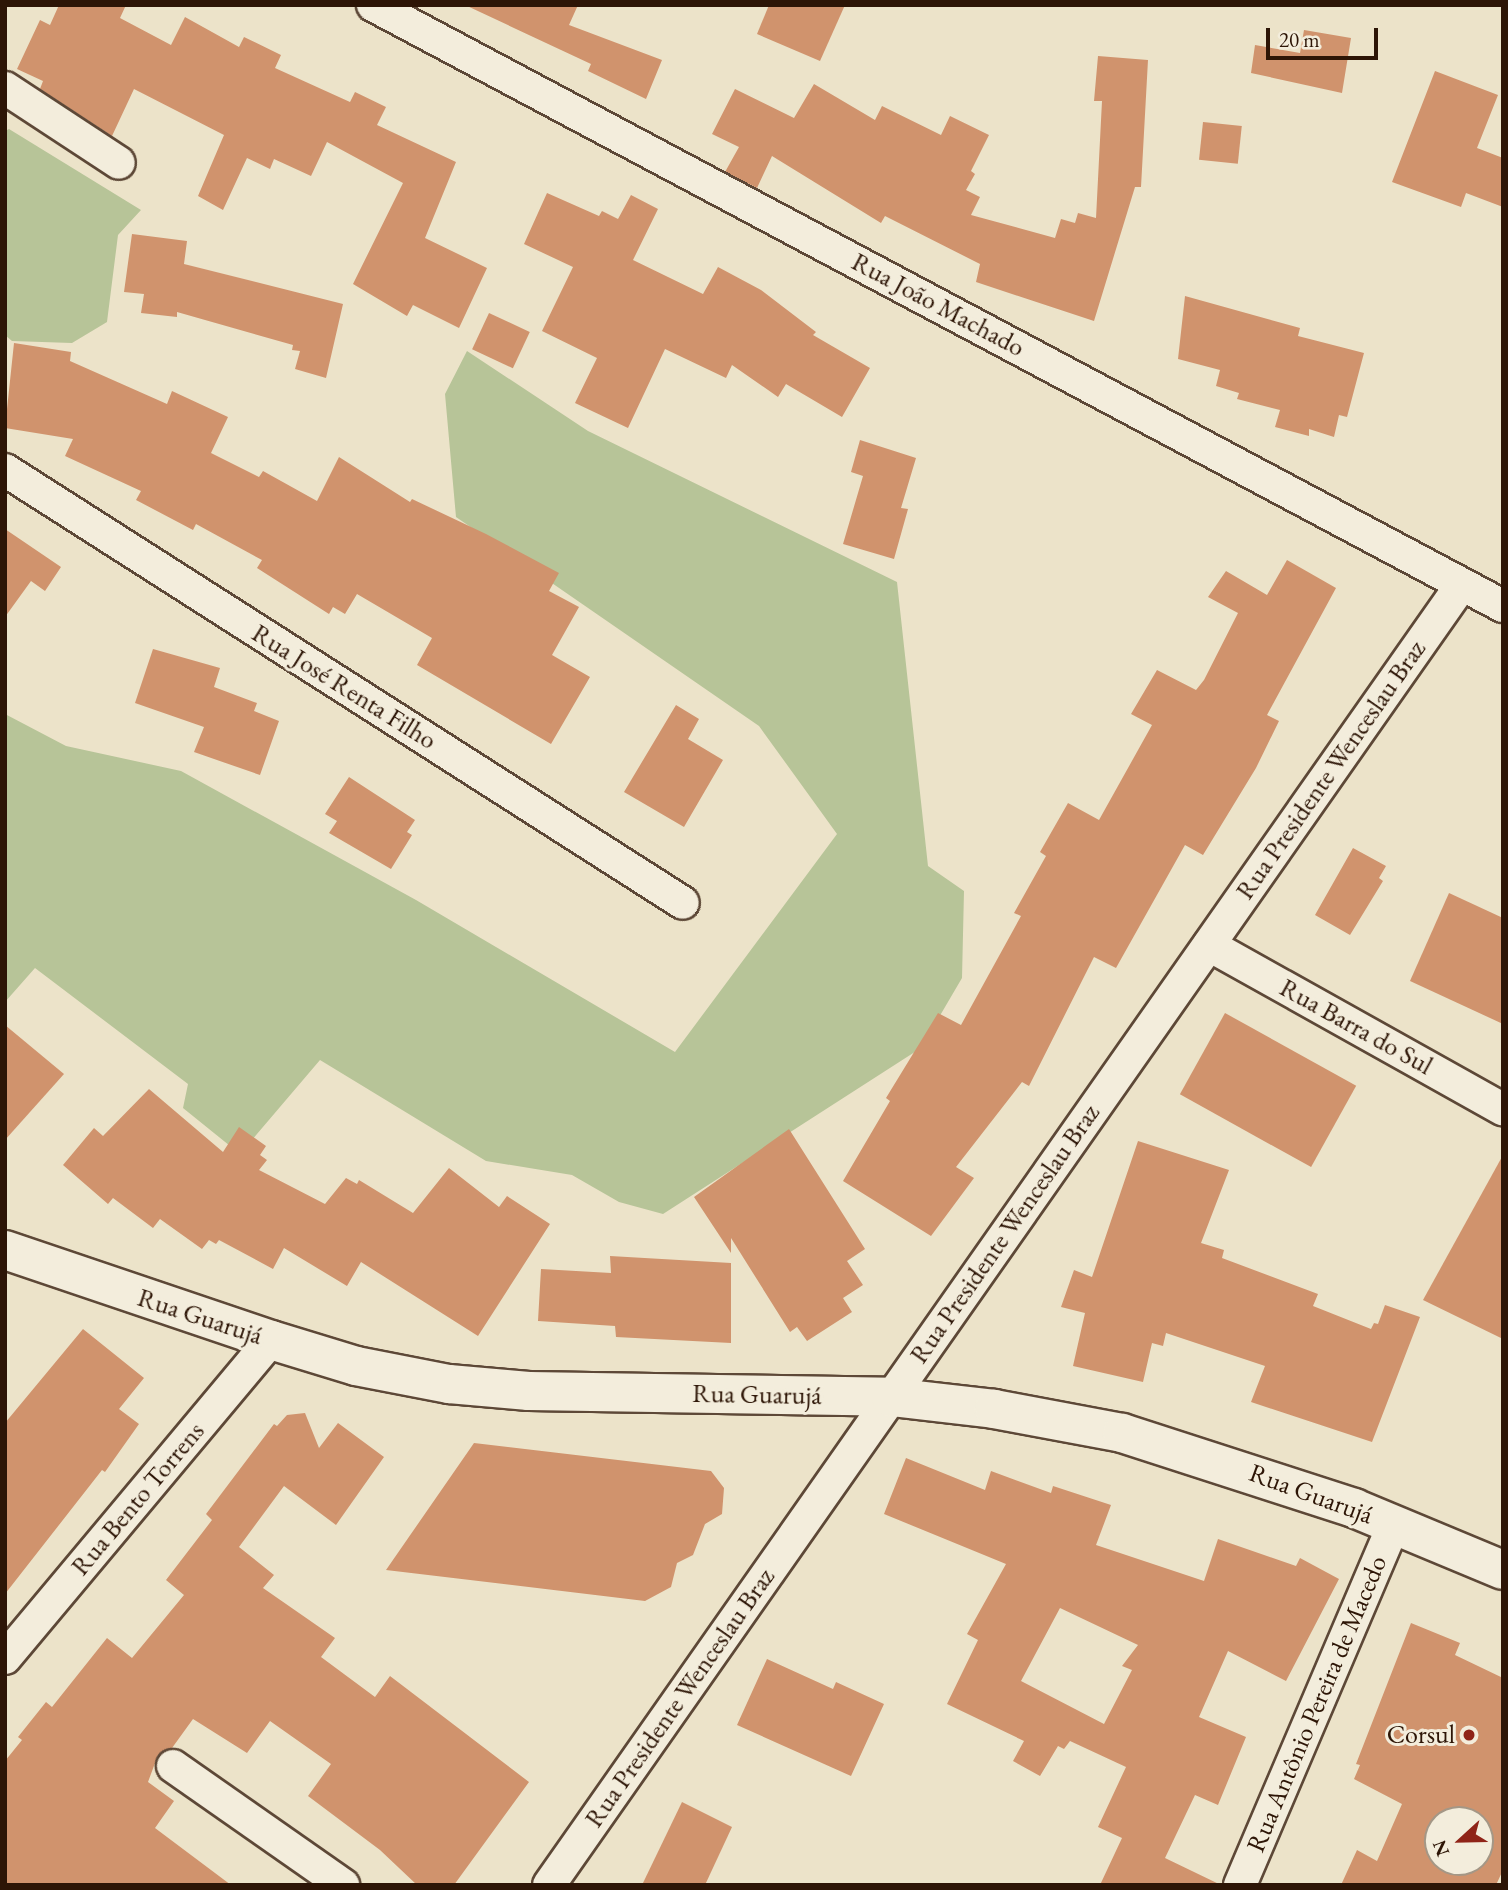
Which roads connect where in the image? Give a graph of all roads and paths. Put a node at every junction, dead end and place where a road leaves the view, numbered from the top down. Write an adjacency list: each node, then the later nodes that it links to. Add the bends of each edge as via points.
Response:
1 (373, 5): 5 (street, Rua João Machado)
2 (5, 88): 3 (street)
3 (119, 163)
4 (5, 470): 7 (street, Rua José Renta Filho)
5 (1462, 584): 6 (street, Rua João Machado); 8 (street, Rua Presidente Wenceslau Braz)
6 (1503, 606)
7 (683, 903)
8 (1209, 944): 9 (street, Rua Barra do Sul); 12 (street, Rua Presidente Wenceslau Braz)
9 (1503, 1109)
10 (5, 1250): 11 (street, Rua Guarujá)
11 (271, 1340): 12 (street, Rua Guarujá, via 356,1366 449,1384 530,1391); 15 (street, Rua Bento Torrens)
12 (891, 1397): 13 (street, Rua Guarujá, via 994,1409 1122,1433 1250,1472); 18 (street, Rua Presidente Wenceslau Braz)
13 (1394, 1524): 14 (street, Rua Guarujá); 19 (street, Rua Antônio Pereira de Macedo)
14 (1503, 1570)
15 (5, 1658)
16 (173, 1766): 17 (street)
17 (344, 1885)
18 (549, 1885)
19 (1240, 1885)

